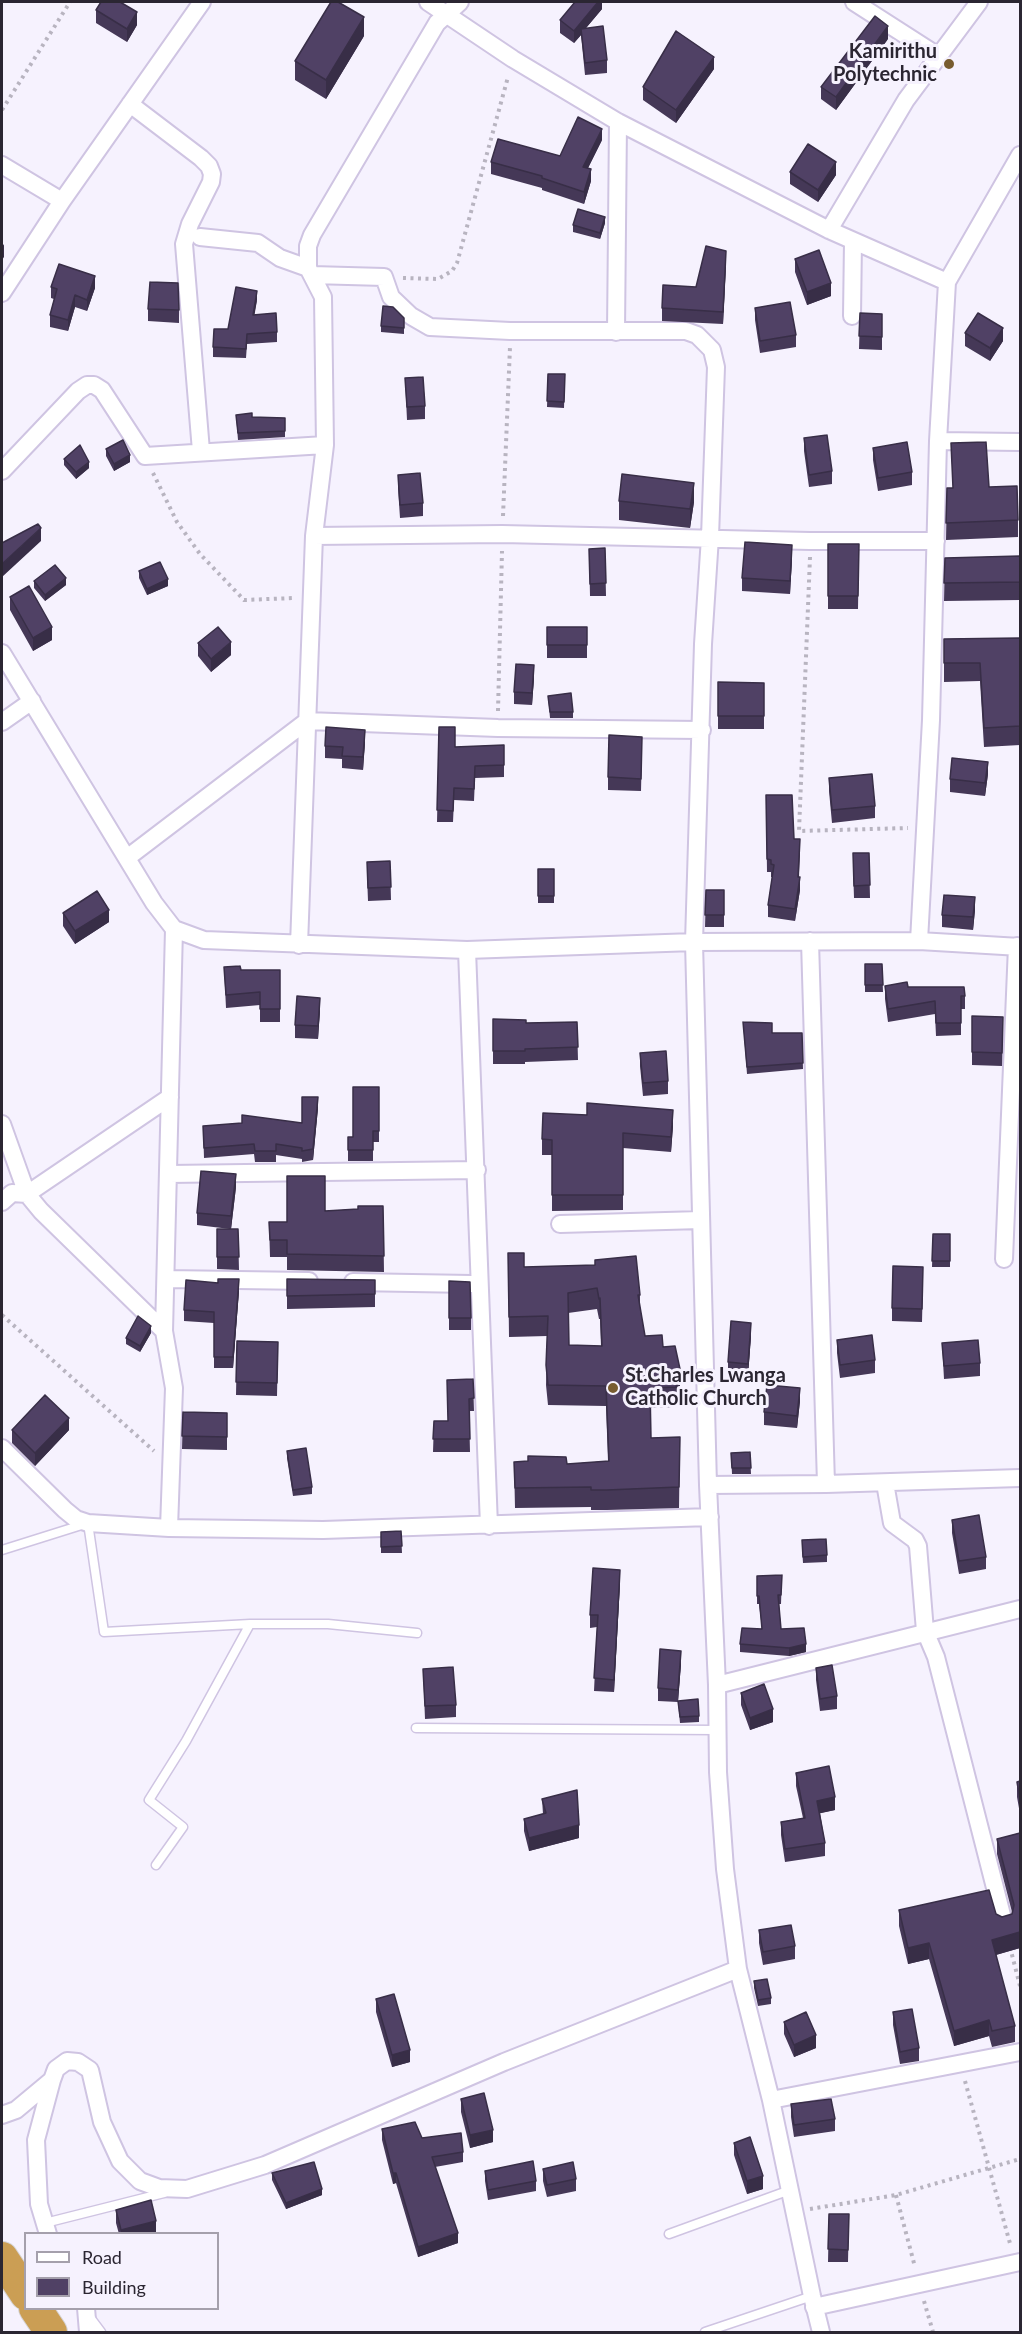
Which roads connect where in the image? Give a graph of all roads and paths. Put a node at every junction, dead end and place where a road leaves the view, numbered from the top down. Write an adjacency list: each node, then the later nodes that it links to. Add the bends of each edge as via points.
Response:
1 (70, 2): 11 (path)
2 (202, 2): 10 (street)
3 (428, 2): 7 (street)
4 (460, 2): 7 (street)
5 (854, 2): 8 (street)
6 (979, 2): 8 (street)
7 (445, 13): 9 (street); 19 (street, via 312,235 308,246)
8 (938, 56): 16 (street, via 906,100)
9 (513, 59): 12 (street); 20 (path, via 457,263 438,279)
10 (130, 104): 15 (street); 28 (street, via 201,158 212,174 184,244)
11 (2, 110)
12 (618, 122): 16 (street); 24 (street)
13 (1020, 155): 21 (street)
14 (2, 165): 15 (street)
15 (62, 201): 22 (street)
16 (829, 230): 18 (street)
17 (200, 237): 19 (street, via 258,243)
18 (853, 241): 21 (street); 23 (street)
19 (310, 271): 20 (street); 27 (street, via 323,297)
20 (384, 277): 24 (street, via 391,297 430,327)
21 (947, 282): 25 (street)
22 (2, 293)
23 (852, 316)
24 (616, 332): 32 (street, via 686,332 697,335 712,350 716,367)
25 (938, 441): 26 (street); 34 (street)
26 (1020, 442)
27 (325, 445): 28 (street); 31 (street)
28 (201, 451): 29 (street)
29 (145, 456): 30 (street, via 102,390 87,385); 35 (path, via 177,522 200,554 244,600)
30 (2, 471)
31 (314, 536): 32 (street); 35 (street)
32 (710, 537): 33 (street); 40 (street)
33 (810, 541): 34 (street); 41 (path, via 799,831)
34 (936, 541): 41 (street, via 938,640)
35 (311, 598): 39 (street)
36 (2, 653): 37 (street)
37 (32, 701): 38 (street); 42 (street)
38 (2, 722)
39 (307, 722): 40 (street); 42 (street); 47 (street)
40 (702, 730): 46 (street)
41 (924, 828): 45 (street)
42 (127, 858): 43 (street)
43 (174, 929): 47 (street, via 204,940); 50 (street)
44 (810, 941): 45 (street); 46 (street); 67 (street)
45 (919, 941): 48 (street)
46 (694, 942): 49 (street); 56 (street)
47 (299, 945): 49 (street)
48 (1019, 946): 58 (street)
49 (467, 950): 52 (street)
50 (170, 1097): 53 (street); 54 (street)
51 (2, 1124): 54 (street)
52 (477, 1170): 53 (street); 60 (street)
53 (169, 1174): 59 (street)
54 (27, 1194): 55 (street, via 12,1193); 62 (street)
55 (2, 1202)
56 (701, 1220): 57 (street); 68 (street)
57 (560, 1224)
58 (1004, 1259)
59 (166, 1279): 60 (street); 62 (street)
60 (480, 1284): 71 (street)
61 (2, 1315): 64 (path)
62 (164, 1331): 64 (street, via 174,1388)
63 (2, 1448): 70 (street, via 65,1510)
64 (170, 1465): 72 (street)
65 (1020, 1478): 66 (street)
66 (885, 1482): 67 (street); 76 (street, via 892,1523 918,1546)
67 (826, 1484): 68 (street)
68 (708, 1485): 69 (street)
69 (710, 1517): 71 (street); 78 (street)
70 (88, 1523): 72 (street); 73 (lane); 75 (lane, via 104,1632)
71 (489, 1526): 72 (street)
72 (169, 1528)
73 (2, 1550)
74 (1020, 1609): 76 (street)
75 (250, 1624): 77 (lane, via 328,1624); 83 (lane, via 149,1800 183,1827)
76 (925, 1631): 78 (street); 82 (street, via 936,1657)
77 (417, 1633)
78 (717, 1685): 80 (street)
79 (416, 1728): 80 (lane)
80 (717, 1730): 85 (street, via 725,1869)
81 (1003, 1841): 82 (street)
82 (985, 1845): 84 (street)
83 (156, 1864)
84 (1004, 1923): 86 (path)
85 (738, 1969): 90 (street); 94 (street, via 504,2062 265,2165 219,2181)
86 (1020, 1986)
87 (1020, 2052): 88 (street)
88 (960, 2063): 90 (street); 93 (path)
89 (52, 2080): 91 (street, via 16,2110); 94 (street, via 56,2069 67,2061 78,2062 90,2070 102,2122 120,2162 140,2181 159,2188); 97 (street, via 36,2140 39,2204)
90 (771, 2100): 95 (street)
91 (2, 2115)
92 (1020, 2159): 93 (path)
93 (990, 2167): 96 (path, via 896,2195); 100 (path)
94 (182, 2188): 97 (lane)
95 (790, 2190): 96 (street); 98 (lane)
96 (795, 2212): 102 (street)
97 (46, 2228)
98 (669, 2234)
99 (2, 2258): 101 (highway)
100 (1018, 2263): 102 (street)
101 (24, 2291)
102 (813, 2302): 108 (lane); 109 (street)
103 (36, 2310): 105 (highway)
104 (86, 2311): 106 (street); 107 (lane)
105 (51, 2332)
106 (88, 2332)
107 (101, 2332)
108 (705, 2332)
109 (821, 2332)

